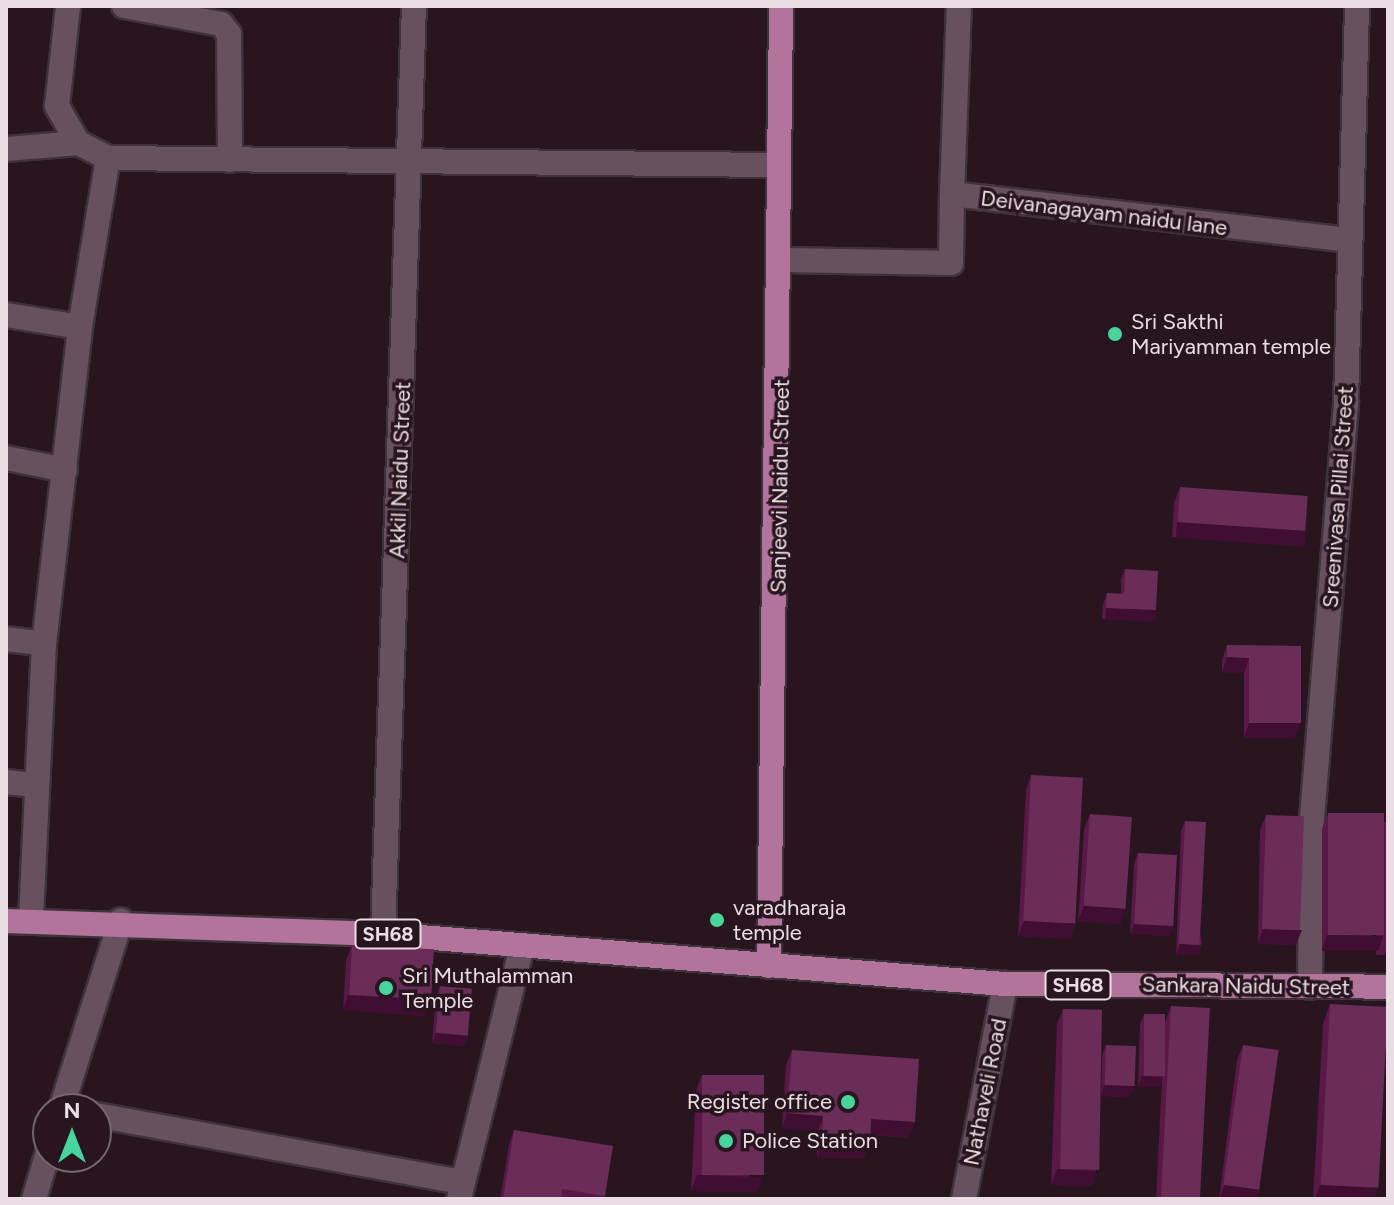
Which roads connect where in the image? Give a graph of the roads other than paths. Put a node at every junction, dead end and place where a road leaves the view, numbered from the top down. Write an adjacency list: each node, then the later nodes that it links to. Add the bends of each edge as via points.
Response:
1 (68, 6): 7 (street, via 57,106)
2 (124, 6): 10 (street, via 221,24 229,34)
3 (414, 6): 11 (street, Akkil Naidu Street)
4 (781, 6): 12 (main road, Sanjeevi Naidu Street)
5 (959, 6): 13 (street)
6 (1357, 6): 14 (street, Sreenivasa Pillai Street)
7 (78, 143): 8 (street); 9 (street)
8 (6, 149)
9 (108, 158): 10 (street); 17 (street)
10 (230, 160): 11 (street)
11 (412, 161): 12 (street); 27 (street, Akkil Naidu Street)
12 (779, 165): 15 (main road, Sanjeevi Naidu Street)
13 (952, 194): 14 (street, Deivanagayam naidu lane); 15 (street, Deivanagayam naidu lane, via 951,263)
14 (1348, 240): 31 (street, Sreenivasa Pillai Street, via 1338,525 1311,830)
15 (783, 260): 29 (main road, Sanjeevi Naidu Street)
16 (6, 315): 17 (street)
17 (80, 327): 19 (street)
18 (6, 458): 19 (street)
19 (65, 470): 21 (street)
20 (6, 639): 21 (street)
21 (44, 644): 23 (street)
22 (6, 782): 23 (street)
23 (33, 785): 24 (street)
24 (31, 919): 25 (main road, SH68); 26 (main road, SH68)
25 (121, 920): 27 (main road, SH68); 33 (street)
26 (6, 921)
27 (383, 934): 28 (main road, SH68)
28 (522, 947): 29 (main road, SH68); 36 (street)
29 (769, 966): 30 (main road, Sankara Naidu Street / SH68)
30 (1005, 984): 31 (main road, Sankara Naidu Street / SH68); 38 (street, Nathaveli Road)
31 (1310, 987): 32 (main road, Sankara Naidu Street / SH68)
32 (1388, 987)
33 (68, 1093)
34 (112, 1118): 36 (street)
35 (42, 1173): 37 (street)
36 (460, 1191)
37 (34, 1199)
38 (964, 1199)

